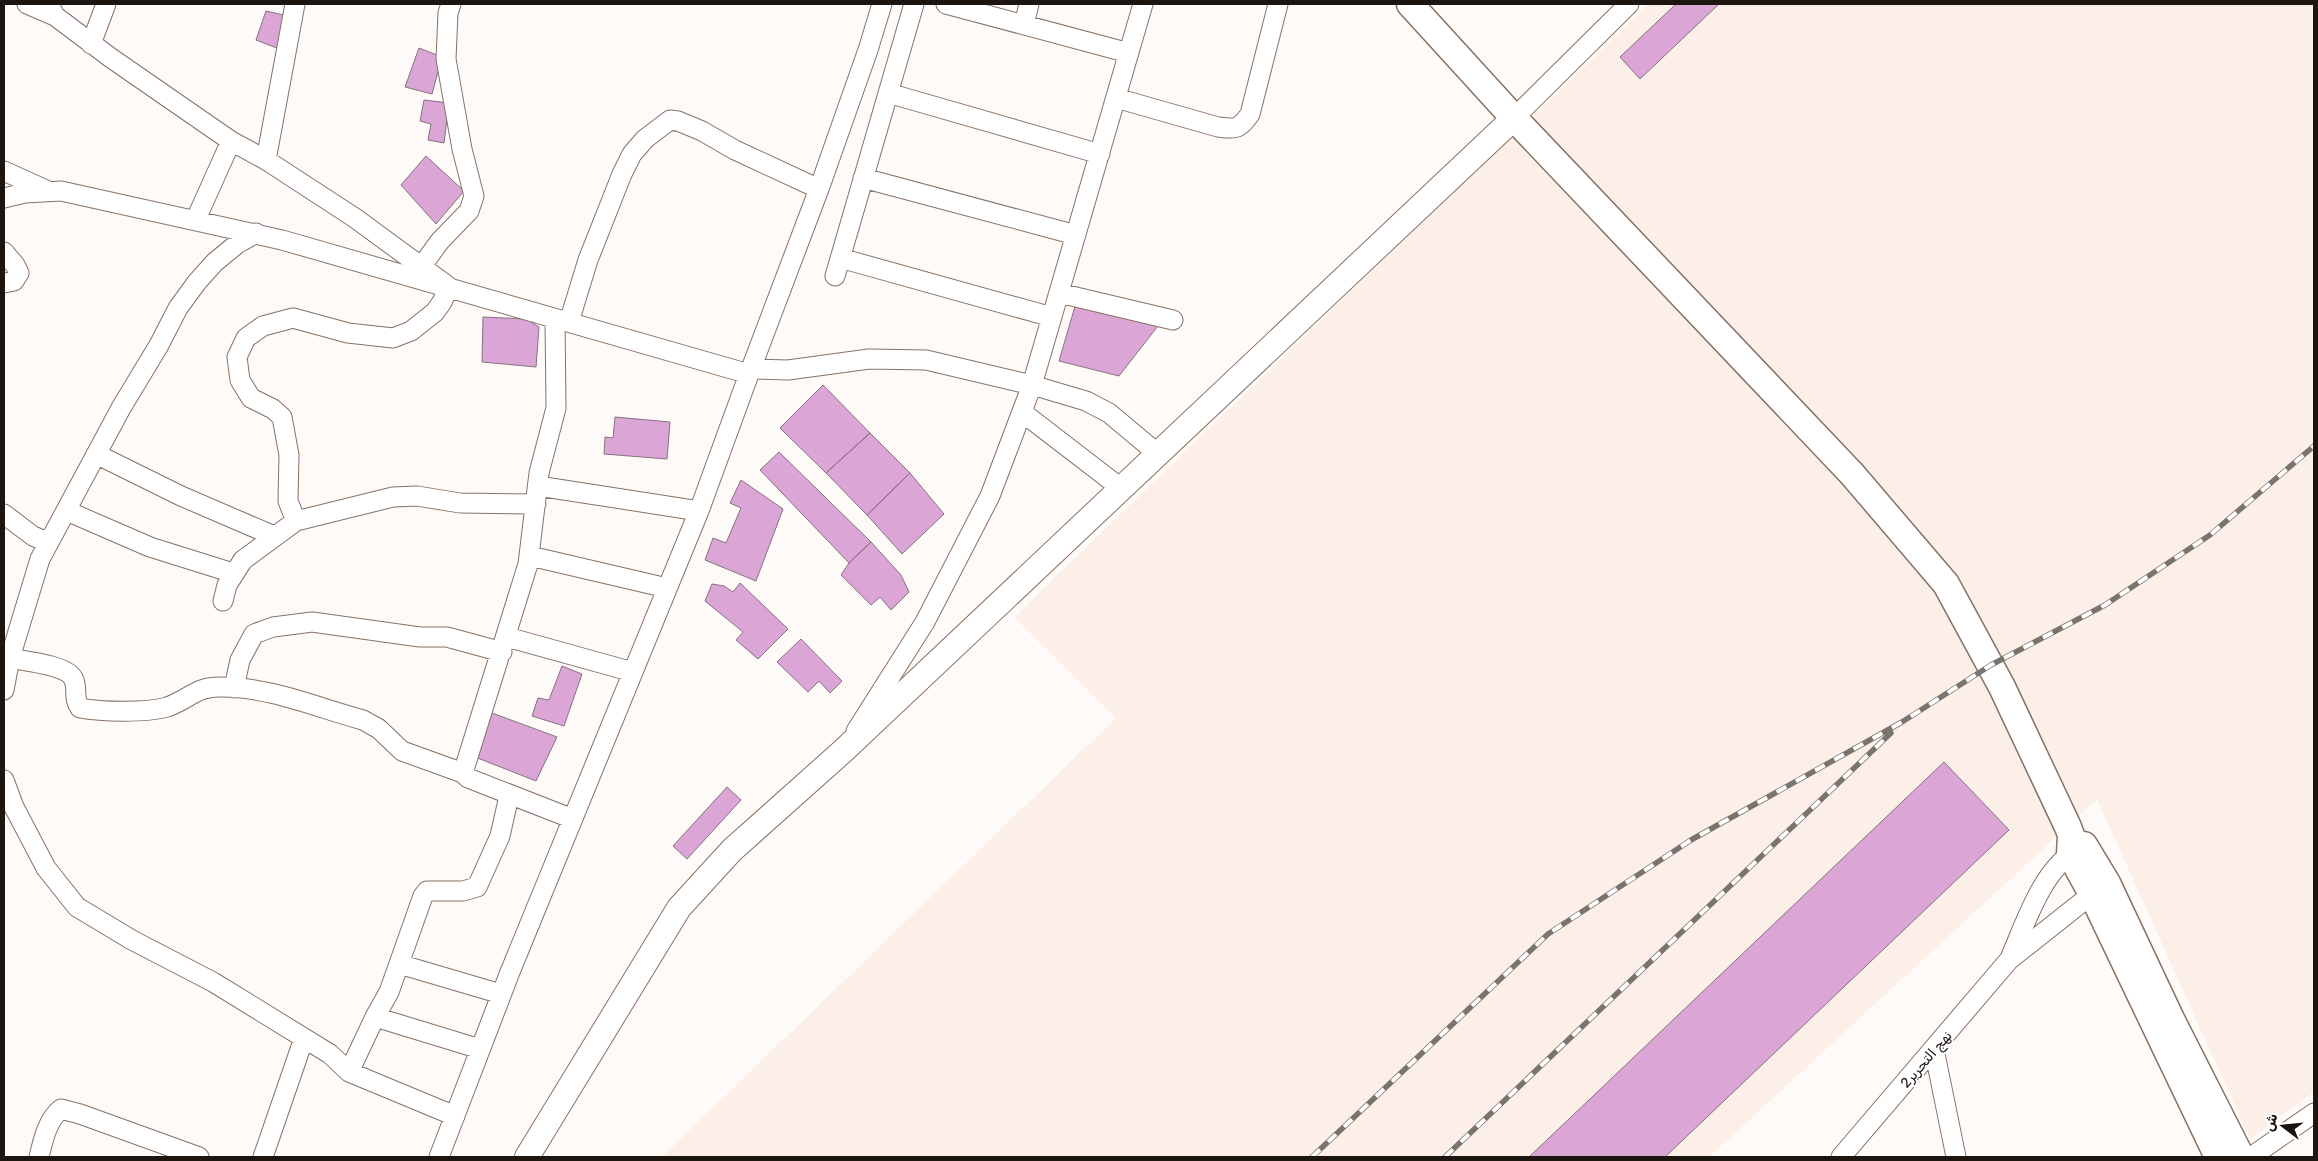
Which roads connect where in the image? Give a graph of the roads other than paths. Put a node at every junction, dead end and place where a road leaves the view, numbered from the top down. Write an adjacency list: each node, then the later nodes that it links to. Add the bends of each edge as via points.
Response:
1 (27, 4): 13 (street)
2 (106, 4): 15 (street)
3 (295, 4): 22 (street)
4 (451, 4): 32 (street, via 446,58 474,196 469,211)
5 (882, 4): 25 (street)
6 (914, 4): 17 (street)
7 (946, 4): 14 (street)
8 (1030, 4): 14 (street)
9 (1143, 4): 16 (street)
10 (1278, 4): 18 (street, via 1250,114 1235,129)
11 (1410, 4): 19 (main road)
12 (1629, 4): 19 (street)
13 (52, 10): 15 (street)
14 (1024, 25): 16 (street)
15 (91, 44): 20 (street)
16 (1129, 53): 18 (street)
17 (888, 93): 21 (street); 24 (street)
18 (1116, 98): 21 (street)
19 (1514, 118): 43 (street); 66 (main road, via 1891,517 1946,584 2002,687)
20 (231, 140): 22 (street); 28 (street)
21 (1100, 154): 30 (street)
22 (266, 160): 32 (street, via 355,218)
23 (4, 171): 26 (street)
24 (863, 178): 30 (street); 36 (street, via 837,267)
25 (819, 189): 37 (street, via 702,131 678,120 670,120 645,139 632,154); 39 (street)
26 (50, 192): 27 (street); 28 (street, via 61,191)
27 (4, 198)
28 (196, 219): 29 (street)
29 (256, 233): 34 (street); 42 (street, via 237,244 196,282)
30 (1076, 235): 35 (street)
31 (4, 252): 33 (street, via 18,273 14,281)
32 (420, 266): 34 (street)
33 (4, 283)
34 (448, 287): 37 (street); 49 (street, via 435,312 411,331 393,338 348,333 292,318 263,326 246,338 237,357 240,380 251,398 282,417 288,455 288,500)
35 (1059, 294): 36 (street); 38 (street)
36 (1052, 317): 40 (street)
37 (562, 320): 39 (street); 45 (street, via 556,408 539,473)
38 (1173, 320)
39 (750, 371): 40 (street, via 788,370 869,359 926,360); 47 (street)
40 (1032, 385): 41 (street); 43 (street, via 1086,401 1109,413)
41 (1022, 412): 44 (street); 61 (street, via 990,496 925,622)
42 (96, 454): 46 (street); 50 (street, via 181,496)
43 (1158, 454): 44 (street)
44 (1122, 489): 61 (street)
45 (537, 495): 47 (street); 49 (street, via 475,503 417,496 393,497); 52 (street)
46 (66, 511): 51 (street); 53 (street, via 150,547)
47 (699, 511): 54 (street)
48 (4, 514): 51 (street, via 32,536)
49 (296, 521): 50 (street)
50 (274, 536): 53 (street)
51 (47, 542): 57 (street)
52 (530, 556): 54 (street); 56 (street)
53 (233, 572): 55 (street)
54 (667, 588): 58 (street)
55 (223, 601)
56 (504, 644): 58 (street); 59 (street, via 420,637 312,622 273,627 254,634 240,660); 62 (street)
57 (10, 658): 59 (street, via 69,673 75,684 75,702 80,708 92,711 165,707 186,699 198,689); 60 (street)
58 (633, 672): 65 (street)
59 (234, 688): 62 (street, via 287,698 363,720 379,729 402,751)
60 (4, 690)
61 (843, 752): 83 (street, via 732,850 679,908)
62 (463, 773): 64 (street)
63 (4, 780): 73 (street, via 14,807 46,868 77,908 213,982)
64 (509, 796): 65 (street); 69 (street, via 500,836 477,887 462,891 427,891)
65 (573, 818): 70 (street)
66 (2073, 841): 67 (main road); 68 (street, نهج التحرير2, via 2039,890)
67 (2099, 889): 68 (street, نهج التحرير2); 72 (main road)
68 (2009, 960): 75 (street, نهج التحرير2)
69 (399, 964): 70 (street); 71 (street)
70 (501, 994): 74 (street)
71 (375, 1017): 74 (street); 76 (street)
72 (2163, 1023): 86 (main road); 87 (main road)
73 (304, 1038): 76 (street, via 330,1054); 81 (street)
74 (480, 1049): 78 (street)
75 (1934, 1049): 84 (street, نهج التحرير2); 85 (street)
76 (349, 1072): 78 (street)
77 (2314, 1113): 88 (street)
78 (455, 1116): 82 (street)
79 (39, 1157): 80 (street, via 49,1124 61,1109)
80 (199, 1157)
81 (263, 1157)
82 (439, 1157)
83 (527, 1157)
84 (1841, 1157)
85 (1956, 1157)
86 (2218, 1157)
87 (2241, 1157)
88 (2251, 1157)

